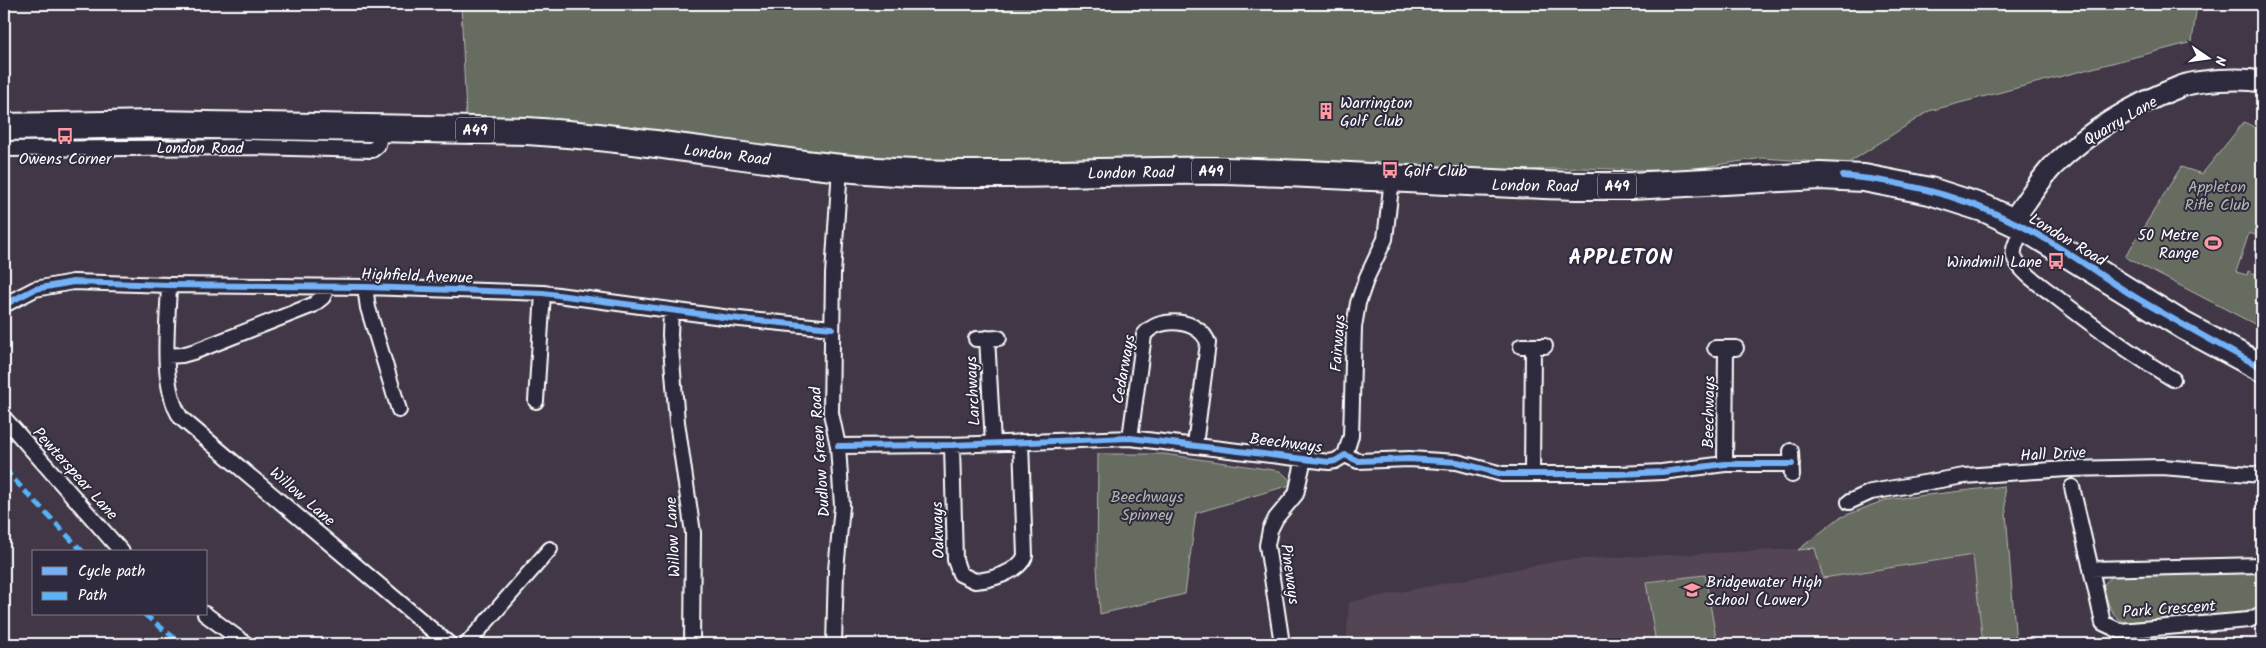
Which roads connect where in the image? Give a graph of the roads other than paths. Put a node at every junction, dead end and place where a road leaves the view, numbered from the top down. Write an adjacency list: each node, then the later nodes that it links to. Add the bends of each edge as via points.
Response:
1 (2262, 82): 7 (street, Quarry Lane, via 2219,81 2181,86 2135,108 2086,137 2052,168)
2 (4, 127): 3 (highway, London Road / A49, via 163,124)
3 (381, 129): 4 (street, London Road, via 378,145 372,150 251,147); 5 (highway, London Road / A49, via 567,133)
4 (4, 149)
5 (840, 168): 6 (highway, London Road / A49, via 990,174 1220,171); 14 (street, Dudlow Green Road)
6 (1392, 179): 7 (highway, London Road / A49, via 1575,186 1843,176 1930,191 1978,206); 30 (street, Fairways, via 1385,239 1358,303 1354,327 1351,436)
7 (2018, 224): 19 (highway, London Road / A49, via 2184,326); 20 (street, London Road, via 2014,259 2028,275 2085,321)
8 (169, 285): 10 (street, Highfield Avenue); 12 (street, Highfield Avenue, via 73,282 36,289); 18 (street)
9 (365, 287): 10 (street, Highfield Avenue); 11 (street, Highfield Avenue); 22 (street, via 368,308)
10 (327, 288): 18 (street, via 324,297 313,305 196,351)
11 (543, 293): 13 (street, Highfield Avenue); 21 (street)
12 (4, 304)
13 (671, 310): 14 (street, Highfield Avenue); 47 (street, Willow Lane, via 677,422 693,533)
14 (832, 328): 29 (street, Dudlow Green Road, via 831,413)
15 (987, 338): 26 (street, Larchways)
16 (1533, 346): 34 (street)
17 (1726, 348): 32 (street, Beechways)
18 (167, 356): 45 (street, Willow Lane, via 171,393 181,418)
19 (2262, 368)
20 (2172, 379)
21 (537, 401)
22 (399, 410)
23 (4, 418): 39 (street, Pewterspear Lane)
24 (1130, 438): 25 (street, Beechways); 28 (street, Beechways); 28 (street, Cedarways, via 1144,335 1152,327 1173,322 1198,328 1208,343)
25 (1022, 442): 26 (street, Beechways); 27 (street, Oakways, via 1025,556 1012,570 975,581 960,574 955,560)
26 (992, 443): 27 (street, Beechways)
27 (952, 444): 29 (street, Beechways)
28 (1195, 445): 31 (street, Beechways)
29 (838, 446): 48 (street, Dudlow Green Road, via 842,506)
30 (1346, 455): 31 (street, Beechways, via 1335,461); 34 (street, Beechways, via 1358,461 1409,459 1457,462 1502,474)
31 (1304, 458): 49 (street, Pineways, via 1296,494 1276,518 1267,546)
32 (1725, 464): 33 (street); 34 (street, Beechways, via 1662,472)
33 (1792, 464)
34 (1532, 474)
35 (2262, 475): 37 (street, Hall Drive, via 2162,467 2067,469 1964,476 1871,492)
36 (2072, 487): 41 (street, Park Crescent)
37 (1849, 502)
38 (550, 548): 46 (street)
39 (120, 550)
40 (2262, 565): 41 (street)
41 (2091, 569): 42 (street, Park Crescent, via 2104,623 2120,631 2250,620)
42 (2262, 614)
43 (208, 616): 44 (street)
44 (246, 644)
45 (449, 644)
46 (467, 644)
47 (692, 644)
48 (834, 644)
49 (1282, 644)

